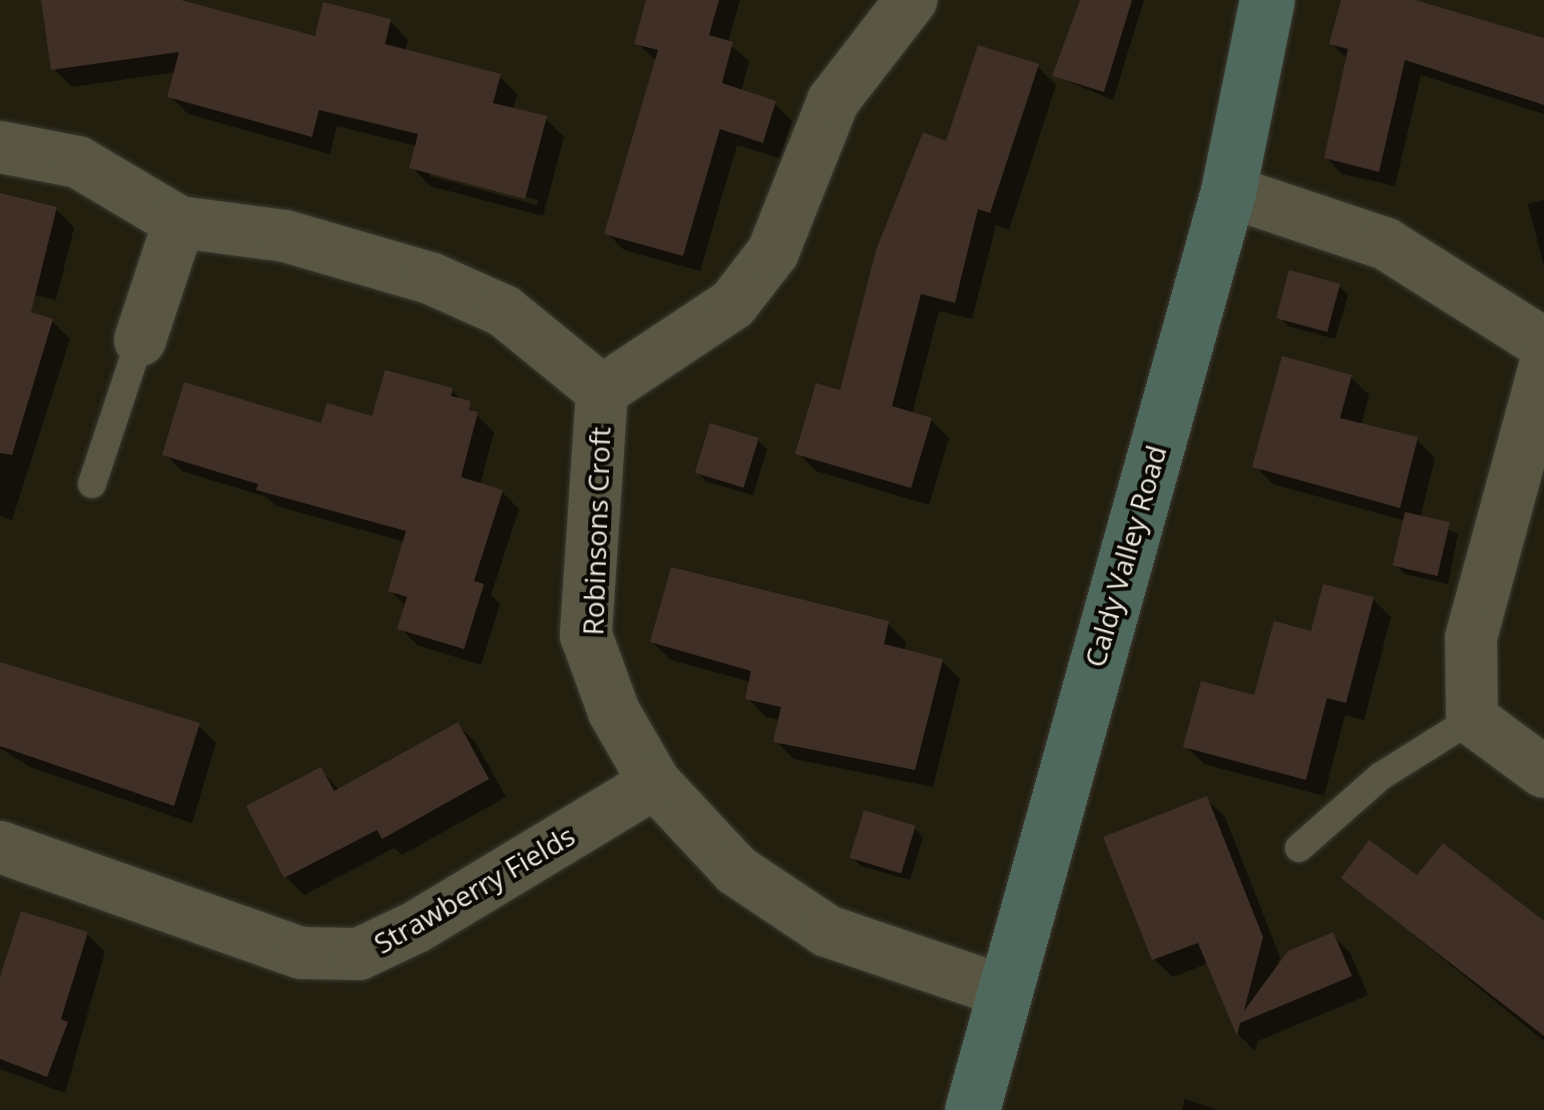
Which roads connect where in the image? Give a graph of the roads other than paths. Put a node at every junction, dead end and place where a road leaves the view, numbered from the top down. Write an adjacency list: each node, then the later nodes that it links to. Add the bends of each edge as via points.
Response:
1 (911, 0): 9 (street, Robinsons Croft, via 833,101 773,252 734,304)
2 (1267, 0): 4 (street, Caldy Valley Road)
3 (0, 146): 5 (street, Robinsons Croft, via 78,162)
4 (1228, 191): 7 (street, via 1386,244); 16 (street, Caldy Valley Road)
5 (180, 222): 6 (street); 9 (street, Robinsons Croft, via 285,236 430,278 504,311)
6 (140, 340): 10 (lane)
7 (1544, 344)
8 (1544, 368): 11 (street, via 1471,638)
9 (602, 390): 13 (street, Robinsons Croft, via 586,635 614,712)
10 (92, 484)
11 (1472, 719): 12 (street); 15 (lane, via 1381,776)
12 (1544, 772)
13 (655, 783): 14 (street, Strawberry Fields, via 360,954 301,953); 16 (street, Robinsons Croft, via 736,870 827,931)
14 (0, 847)
15 (1299, 848)
16 (1003, 991): 17 (street, Caldy Valley Road)
17 (972, 1110)

